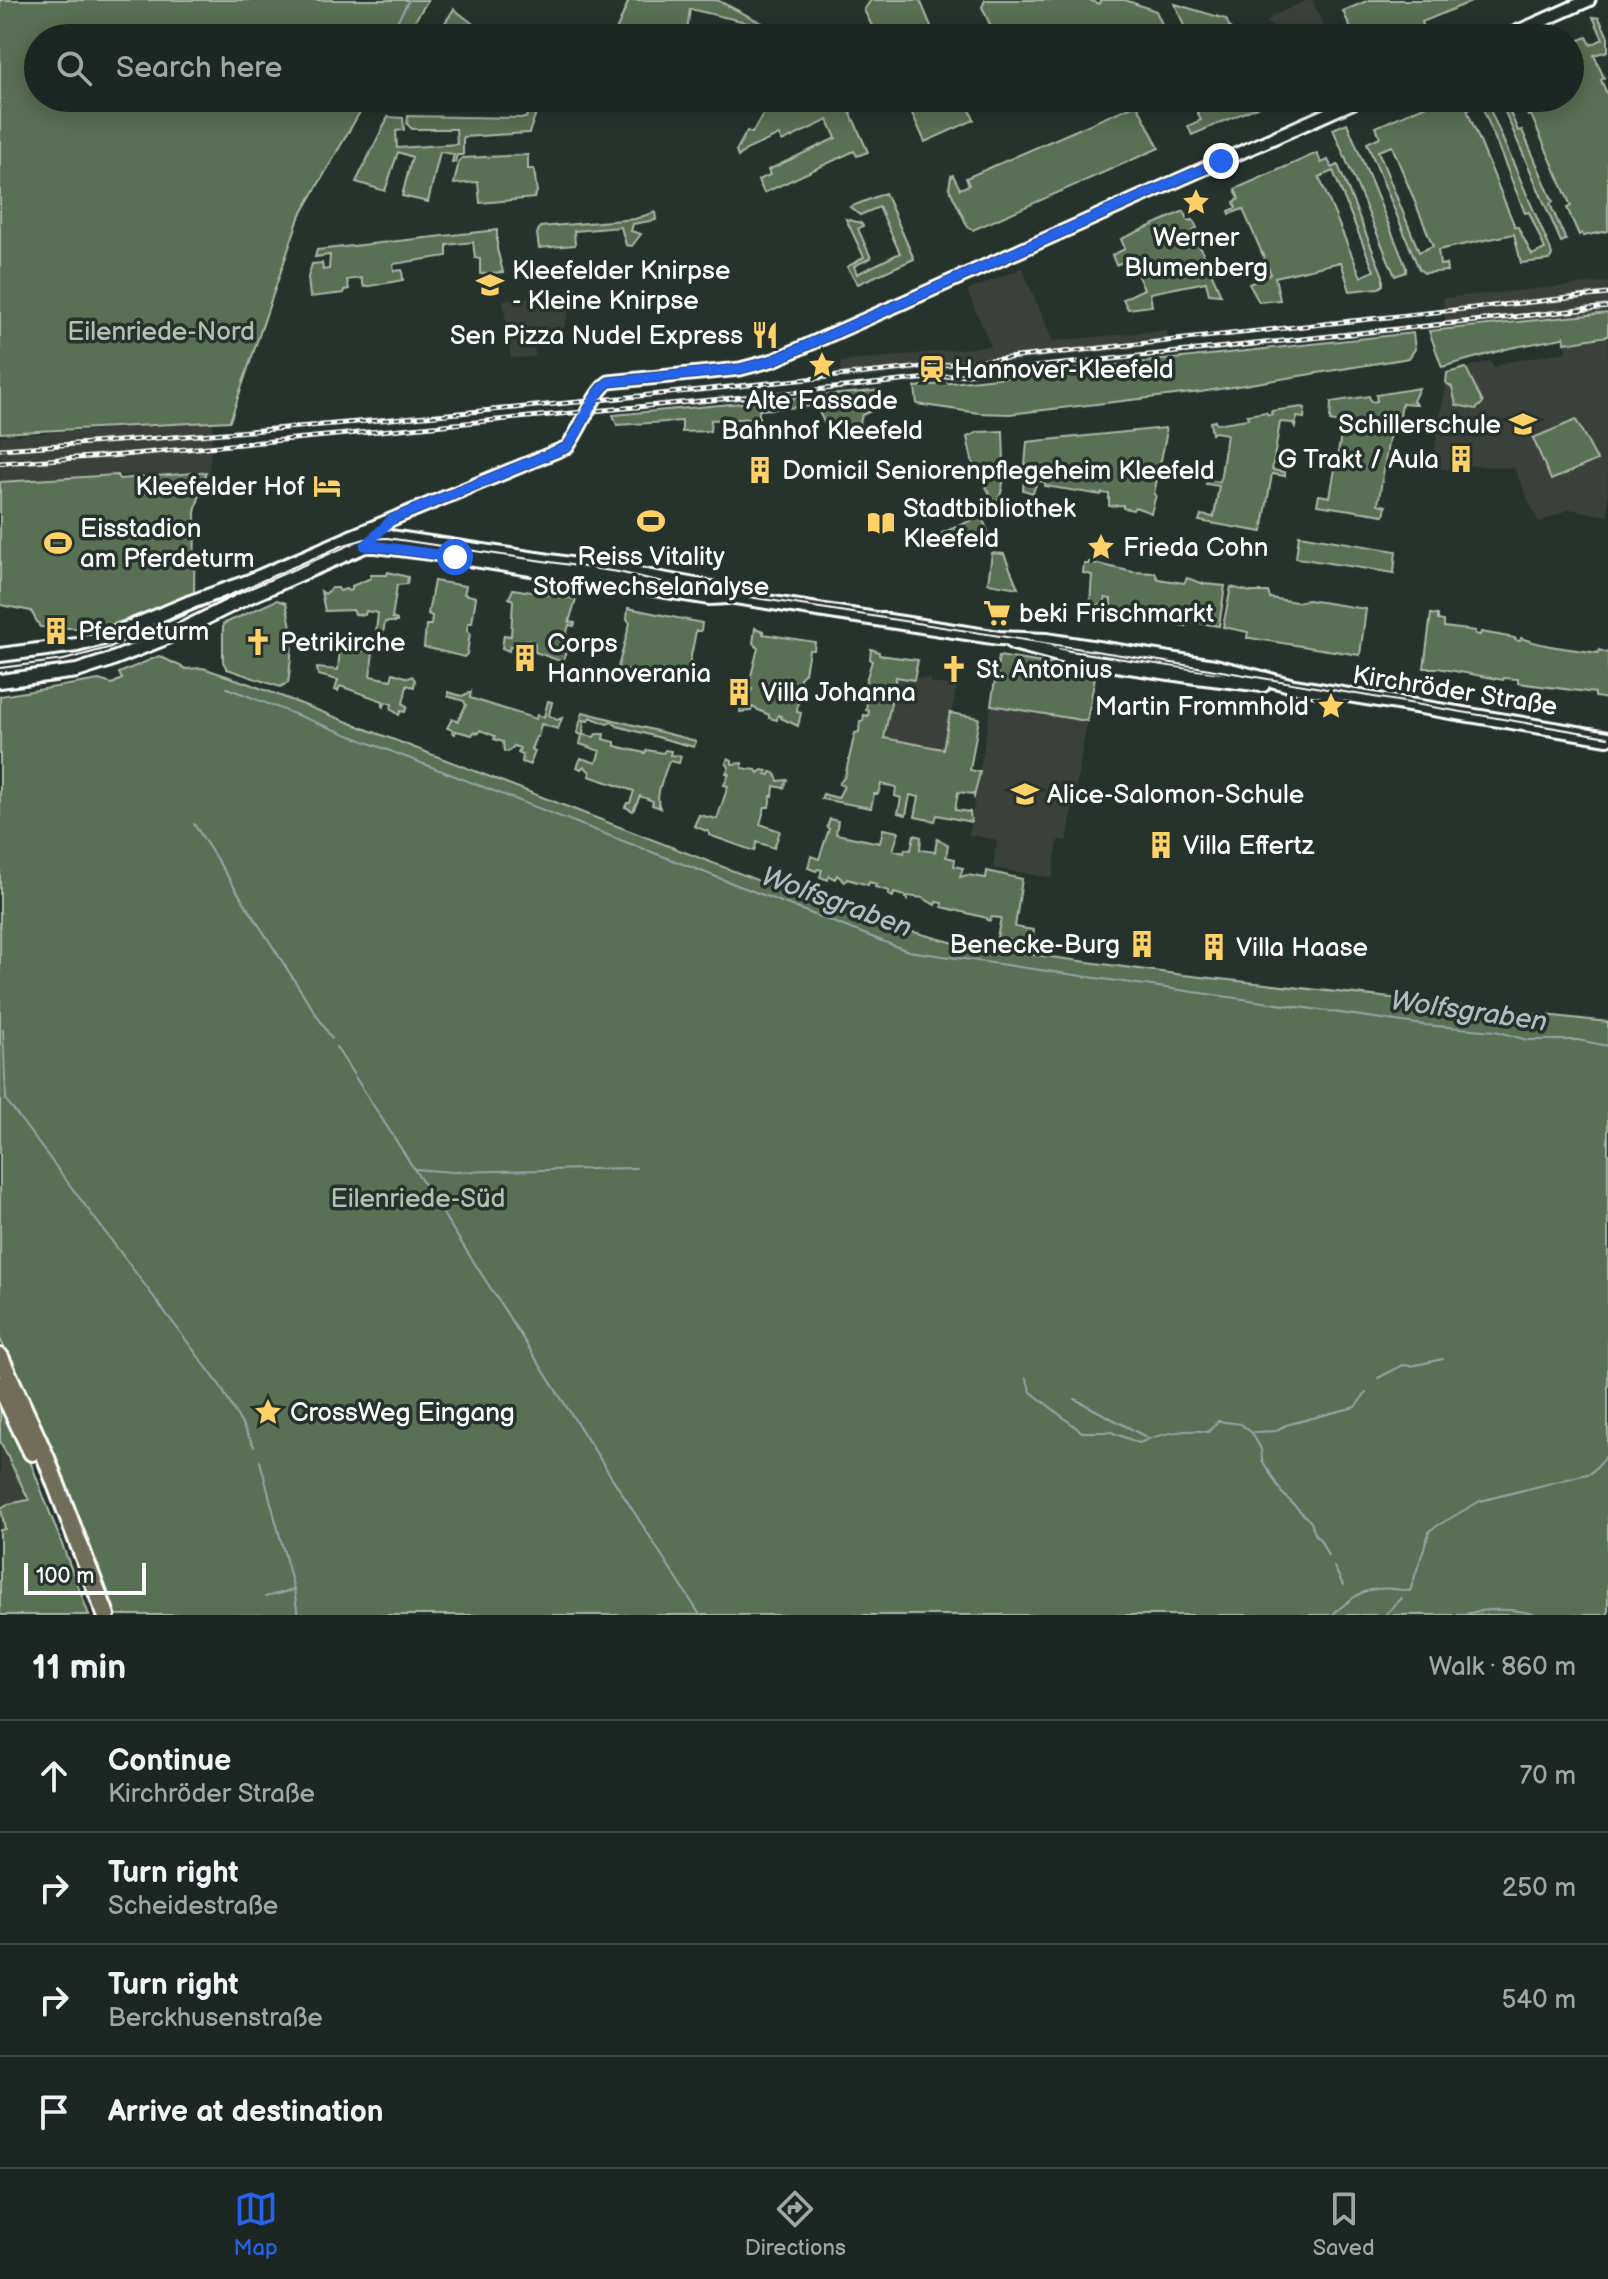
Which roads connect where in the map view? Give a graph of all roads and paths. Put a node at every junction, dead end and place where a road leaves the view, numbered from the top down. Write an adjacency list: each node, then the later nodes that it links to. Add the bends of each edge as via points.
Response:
1 (1589, 0): 2 (street)
2 (1535, 24)
3 (1332, 112): 4 (street, via 774,360 740,369 609,382 567,447)
4 (392, 519): 5 (street); 6 (street)
5 (377, 535): 6 (main road, Kirchröder Straße); 7 (street); 8 (main road, Kirchröder Straße, via 636,574)
6 (349, 538): 9 (main road, Kirchröder Straße, via 107,637)
7 (365, 546): 8 (main road, Kirchröder Straße, via 710,598); 10 (main road, via 140,649 77,671)
8 (735, 597): 11 (main road, Kirchröder Straße, via 999,638 1069,658 1204,679 1294,686)
9 (0, 655)
10 (0, 681)
11 (1608, 738)
12 (0, 1357): 15 (highway, via 46,1458)
13 (0, 1385): 14 (highway, via 47,1487)
14 (96, 1615)
15 (106, 1615)

